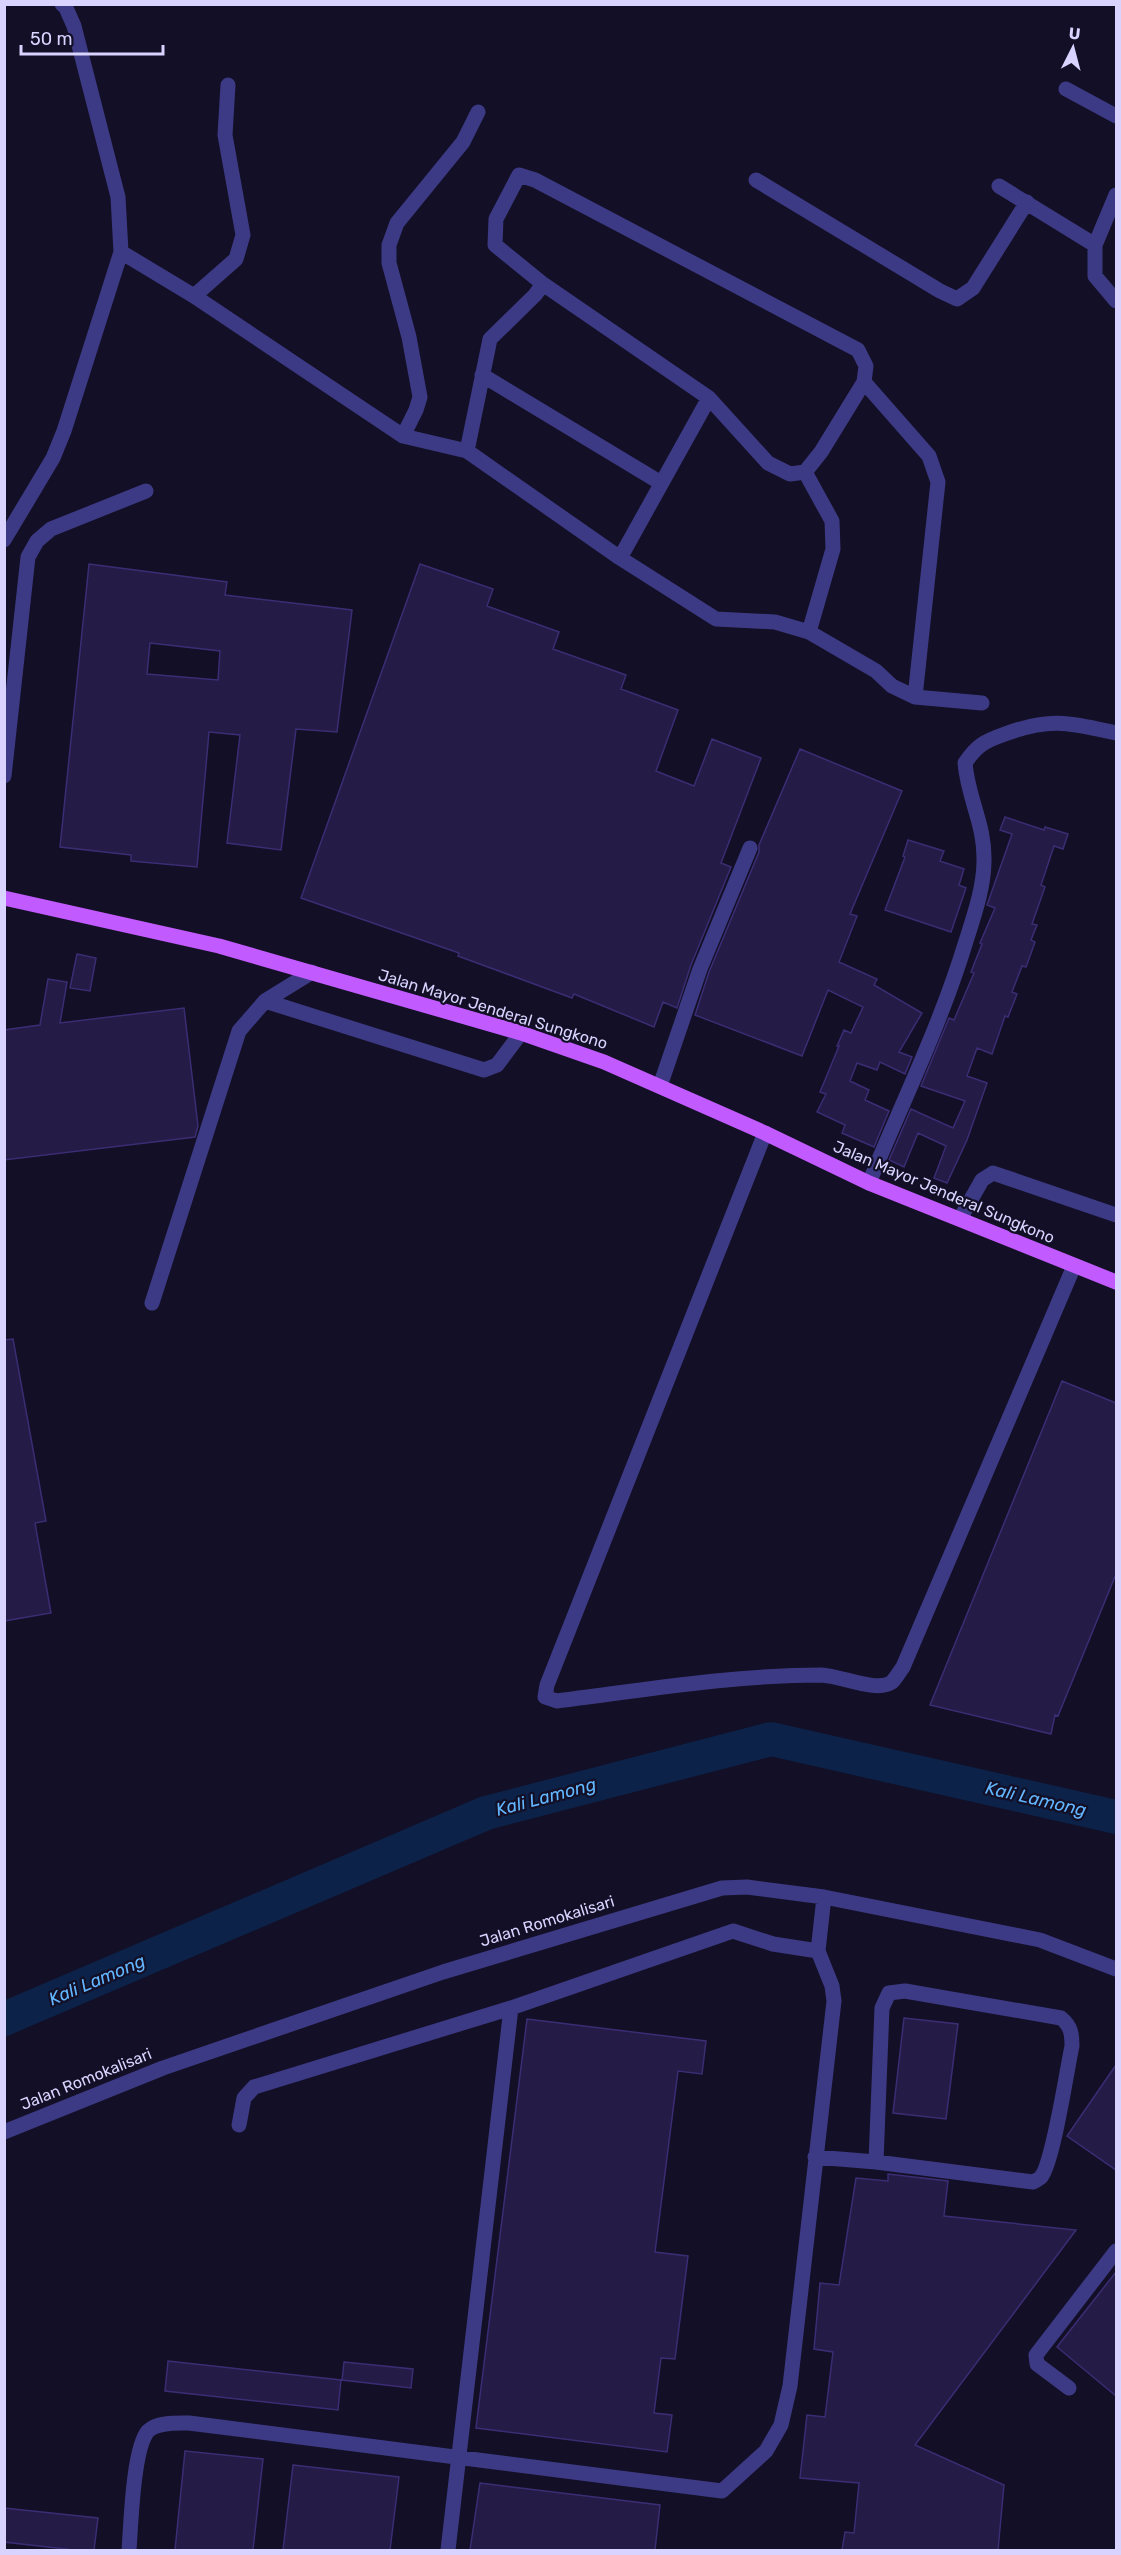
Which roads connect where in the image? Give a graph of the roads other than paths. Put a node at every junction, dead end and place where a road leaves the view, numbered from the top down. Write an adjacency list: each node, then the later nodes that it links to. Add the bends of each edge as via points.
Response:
1 (62, 4): 11 (street, via 74,26 118,197)
2 (228, 85): 13 (street, via 225,135 243,235 236,259)
3 (1066, 89): 5 (street)
4 (478, 112): 18 (street, via 463,142 397,223 389,245 389,263 420,397)
5 (1116, 116)
6 (756, 180): 9 (street, via 957,299 973,288)
7 (999, 186): 9 (street)
8 (1116, 195): 10 (street)
9 (1027, 202): 10 (street)
10 (1095, 245): 14 (street, via 1095,276)
11 (121, 252): 13 (street); 23 (street, via 64,431 53,458)
12 (543, 284): 15 (street, via 490,339); 16 (street, via 495,245 496,219 519,176 546,186 858,351 866,366); 17 (street)
13 (194, 296): 18 (street)
14 (1116, 301)
15 (482, 375): 19 (street); 21 (street)
16 (864, 382): 20 (street); 26 (street, via 929,456 938,482)
17 (709, 398): 20 (street, via 768,463 790,474); 21 (street)
18 (403, 436): 19 (street)
19 (467, 451): 24 (street)
20 (806, 472): 25 (street, via 832,521 833,549)
21 (661, 483): 24 (street)
22 (146, 491): 29 (street, via 51,529 28,557)
23 (4, 540)
24 (620, 558): 25 (street, via 716,619 775,622)
25 (809, 632): 26 (street)
26 (915, 697): 27 (street)
27 (982, 704)
28 (1116, 733): 37 (street, via 1079,725 1034,724 983,742 965,764 967,786 981,822 984,843 974,915 956,976)
29 (4, 776)
30 (750, 848): 35 (street, via 700,969)
31 (4, 898): 32 (main road, Jalan Mayor Jenderal Sungkono, via 219,946)
32 (312, 972): 33 (street); 34 (main road, Jalan Mayor Jenderal Sungkono)
33 (265, 1001): 34 (street, via 484,1070 497,1065); 42 (street, via 238,1031)
34 (521, 1033): 35 (main road, Jalan Mayor Jenderal Sungkono)
35 (660, 1086): 36 (main road, Jalan Mayor Jenderal Sungkono)
36 (765, 1133): 37 (main road, Jalan Mayor Jenderal Sungkono); 40 (street, via 545,1697 557,1701 717,1680 821,1675 840,1676 878,1688 892,1682 903,1667)
37 (868, 1183): 39 (main road, Jalan Mayor Jenderal Sungkono)
38 (1116, 1215): 39 (street, via 993,1173 982,1180)
39 (960, 1219): 40 (main road, Jalan Mayor Jenderal Sungkono)
40 (1074, 1266): 41 (main road, Jalan Mayor Jenderal Sungkono)
41 (1116, 1282)
42 (152, 1303)
43 (824, 1897): 44 (street); 45 (street, Jalan Romokalisari, via 1040,1940); 48 (street, Jalan Romokalisari, via 747,1887 699,1893 443,1972 164,2068)
44 (818, 1951): 46 (street, via 773,1944 733,1931); 49 (street, via 834,2001)
45 (1116, 1969)
46 (511, 2008): 47 (street, via 254,2087 244,2098); 53 (street)
47 (239, 2126)
48 (4, 2132)
49 (816, 2157): 50 (street); 53 (street, via 790,2386 781,2425 766,2451 722,2491)
50 (876, 2162): 50 (street, via 1033,2182 1041,2177 1054,2137 1072,2046 1067,2023 1061,2018 905,1991 889,1993 882,2008)
51 (1116, 2251): 52 (street, via 1036,2355 1037,2364)
52 (1070, 2388)
53 (460, 2458): 54 (street, via 189,2423 163,2424 149,2430 140,2446); 55 (street)
54 (129, 2550)
55 (448, 2550)

